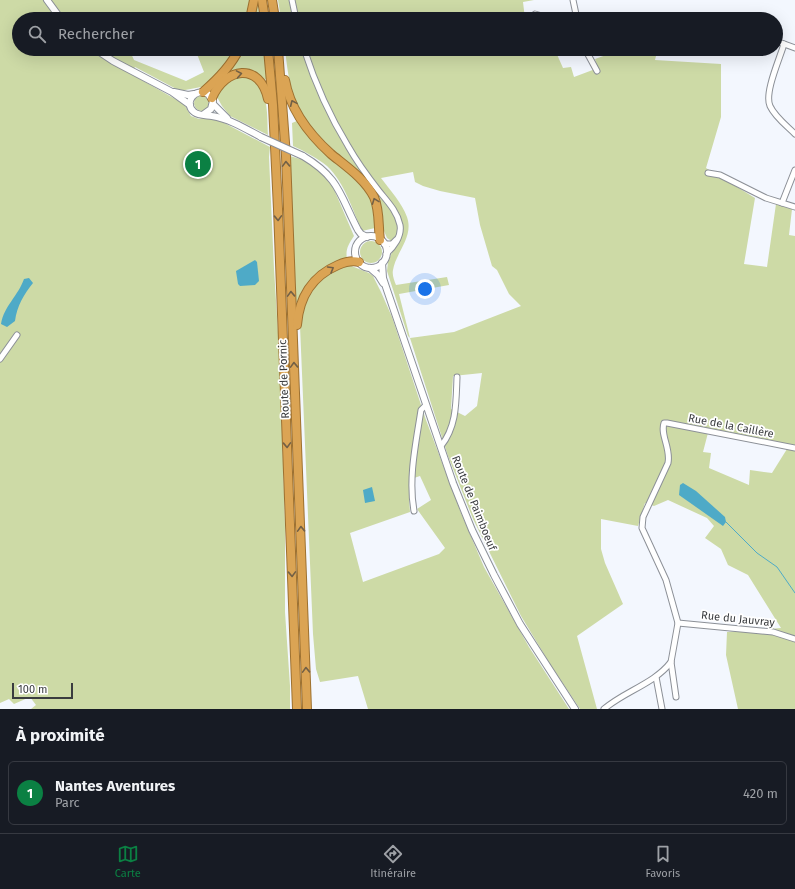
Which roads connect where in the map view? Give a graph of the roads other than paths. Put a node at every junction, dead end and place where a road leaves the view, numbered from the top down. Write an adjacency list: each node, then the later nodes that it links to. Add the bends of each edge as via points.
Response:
1 (47, 0): 7 (street)
2 (254, 0): 8 (highway)
3 (262, 0): 9 (highway)
4 (272, 0): 10 (highway)
5 (292, 0): 11 (street)
6 (574, 0): 12 (street)
7 (56, 12)
8 (251, 12)
9 (264, 12)
10 (274, 12)
11 (295, 12)
12 (576, 12)
13 (784, 44): 14 (street); 15 (street)
14 (783, 47)
15 (795, 48)
16 (106, 56): 24 (street)
17 (235, 56): 25 (highway, via 213,83)
18 (268, 56): 31 (highway, Route de Pornic)
19 (307, 56): 38 (street, via 320,93 348,147 398,218 400,229)
20 (590, 56): 23 (street)
21 (780, 56): 30 (street, via 774,70 769,105)
22 (280, 58): 39 (highway, one-way to 22, via 378,209 371,192 361,179 324,148 306,128 288,90); 47 (highway, Route de Pornic, one-way to 22)
23 (597, 71)
24 (172, 92): 25 (street, via 188,95); 27 (street)
25 (199, 93): 26 (street, via 208,94); 27 (street)
26 (212, 101): 28 (street, via 209,112); 29 (street); 31 (highway, one-way to 31, via 216,89 235,74 247,73 257,78 266,91)
27 (190, 104): 28 (street, via 195,112)
28 (204, 114): 29 (street)
29 (231, 122): 36 (street, bridge, via 303,156 321,168 341,193)
30 (795, 134)
31 (274, 138): 59 (highway, Route de Pornic, one-way to 59)
32 (795, 170): 34 (street)
33 (708, 173): 34 (street, via 720,175 766,198)
34 (782, 203): 35 (street)
35 (795, 207)
36 (353, 221): 37 (street, via 361,234); 40 (street)
37 (367, 237): 39 (street, via 374,237); 40 (street)
38 (397, 239): 39 (street, via 392,244); 41 (street)
39 (382, 242): 41 (street)
40 (357, 244): 42 (street, via 355,253)
41 (386, 254): 43 (street)
42 (359, 262): 44 (street); 47 (highway, one-way to 42, via 300,306 312,283 332,268 350,261)
43 (382, 263): 44 (street); 45 (street, Route de Paimboeuf)
44 (370, 268): 45 (street, Route de Paimboeuf, via 378,275)
45 (387, 290): 50 (street, Route de Paimboeuf)
46 (17, 335): 48 (street)
47 (294, 347): 60 (highway, Route de Pornic, one-way to 47)
48 (0, 359)
49 (457, 378): 51 (street, via 454,422)
50 (426, 405): 51 (street, Route de Paimboeuf); 53 (street, via 420,410 414,456)
51 (441, 446): 61 (street, Route de Paimboeuf, via 461,502 494,576 534,648)
52 (795, 448): 54 (street, Rue de la Caillère, via 664,424 663,430 670,456 643,517 642,528 666,580)
53 (414, 511)
54 (678, 623): 55 (street, Rue du Jauvray, via 773,632); 56 (street)
55 (795, 639)
56 (671, 662): 57 (street); 58 (street)
57 (656, 677): 62 (street); 63 (street)
58 (676, 697)
59 (297, 709)
60 (307, 709)
61 (575, 709)
62 (604, 709)
63 (662, 709)

